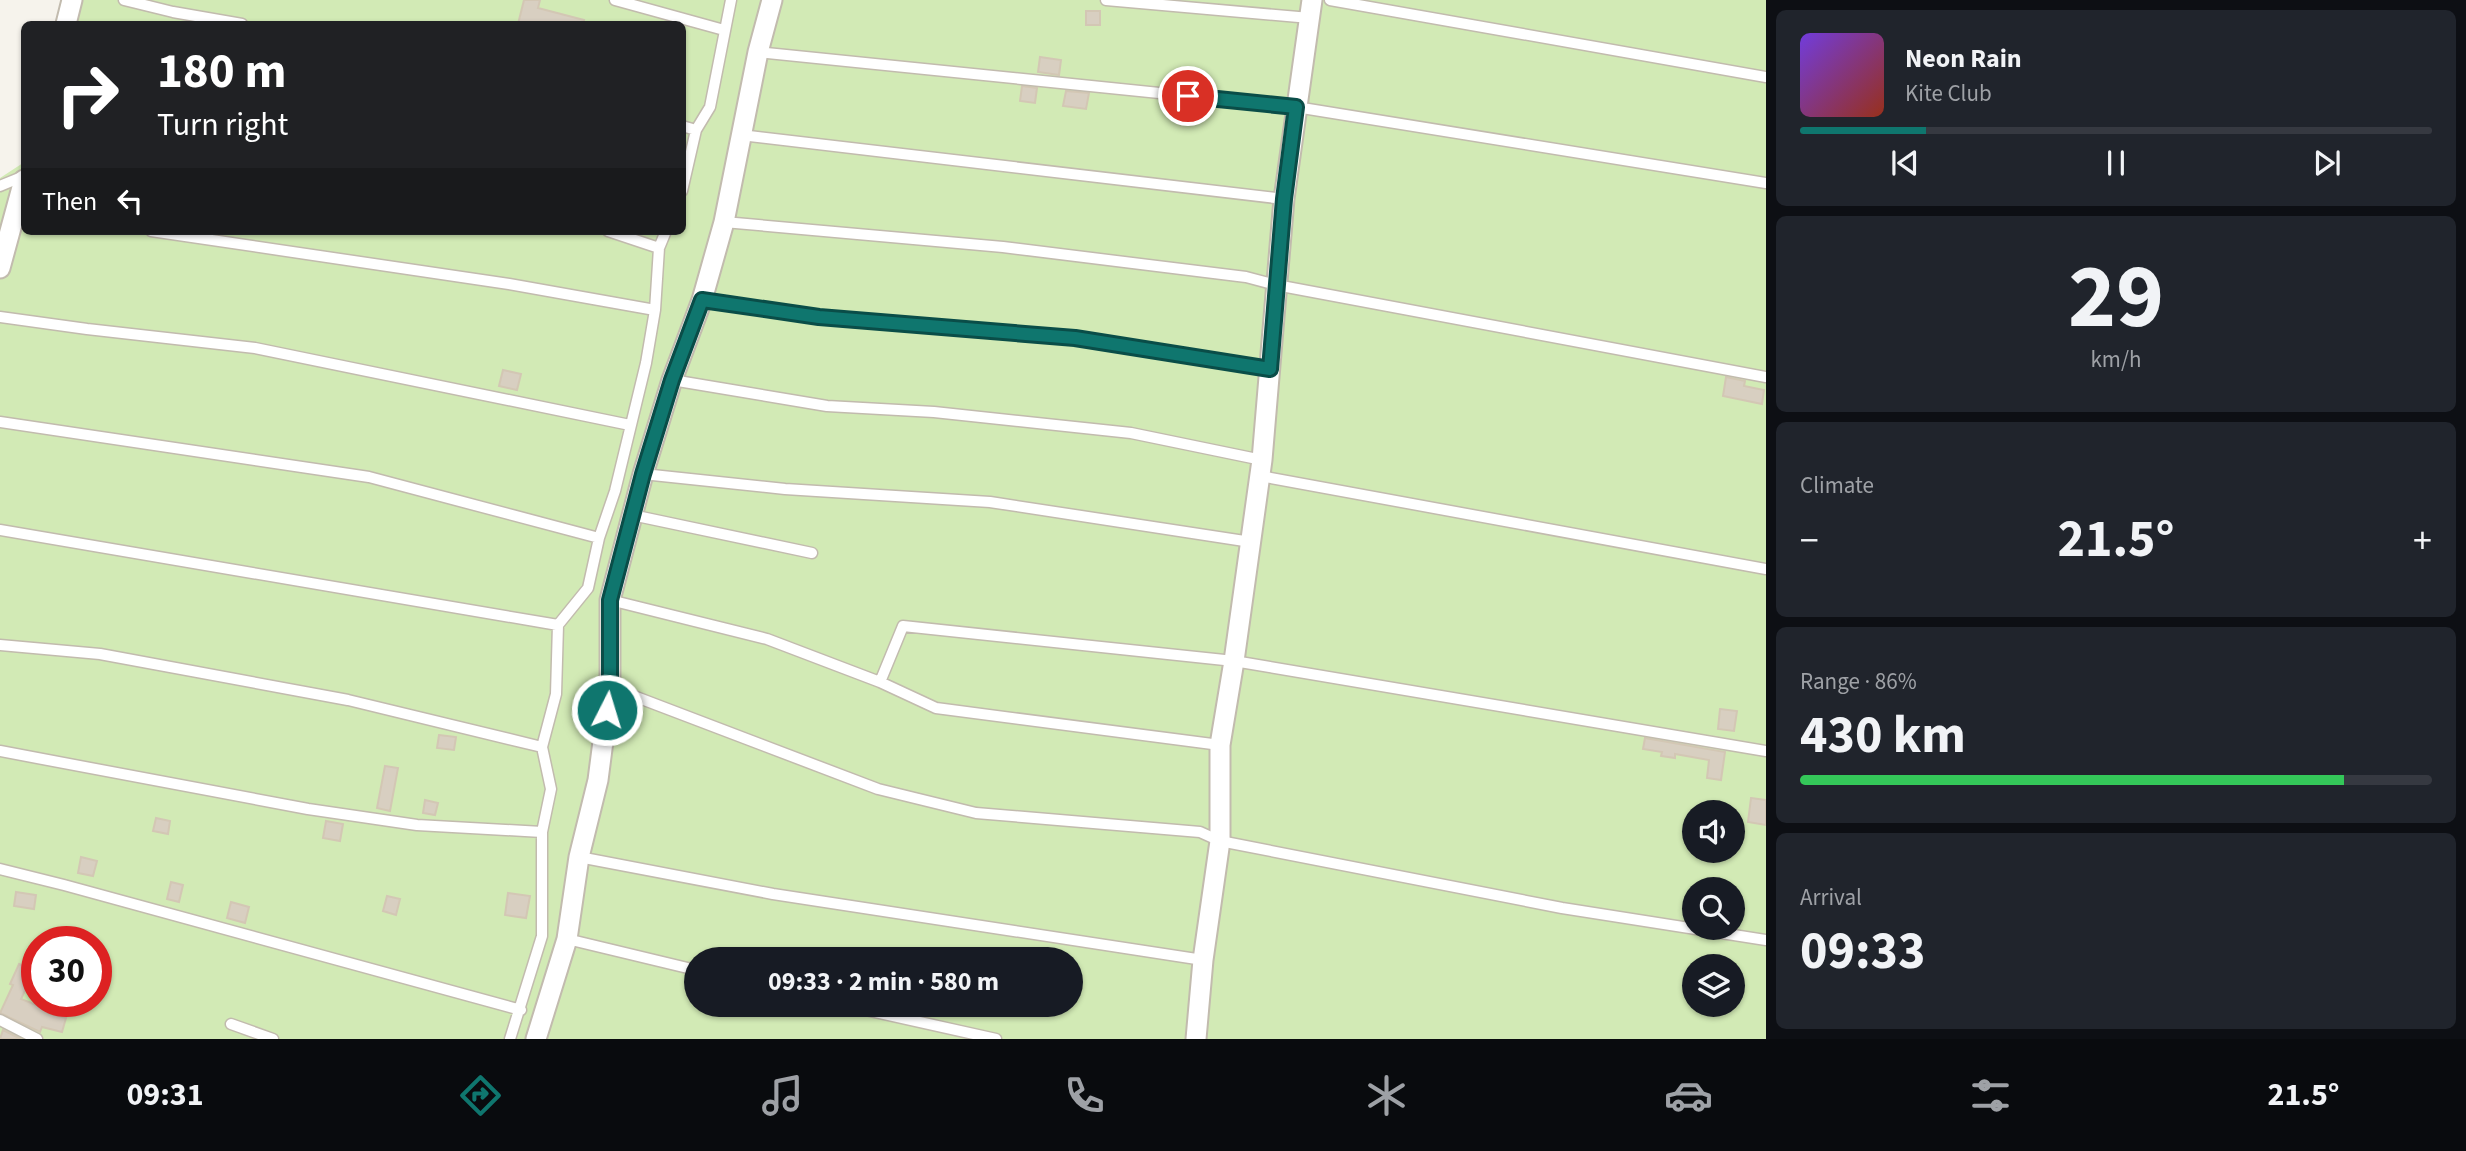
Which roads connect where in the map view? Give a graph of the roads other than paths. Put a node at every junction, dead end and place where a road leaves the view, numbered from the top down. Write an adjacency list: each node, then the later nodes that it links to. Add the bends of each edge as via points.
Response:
1 (72, 0): 9 (street)
2 (124, 0): 10 (lane)
3 (615, 0): 11 (lane)
4 (732, 0): 11 (lane)
5 (772, 0): 12 (street)
6 (1106, 0): 8 (lane)
7 (1330, 0): 13 (lane)
8 (1311, 9): 14 (street)
9 (67, 21)
10 (225, 21)
11 (724, 30): 16 (lane, via 710,107)
12 (758, 52): 14 (lane); 17 (street)
13 (1766, 77)
14 (1296, 107): 20 (lane); 22 (street)
15 (686, 128): 16 (lane)
16 (696, 130): 18 (lane)
17 (741, 135): 22 (lane); 24 (street)
18 (686, 174)
19 (21, 179): 21 (lane)
20 (1766, 183)
21 (0, 186)
22 (1284, 199): 30 (street)
23 (20, 211): 29 (street)
24 (724, 222): 30 (lane, via 1003,247 1246,277); 31 (street)
25 (178, 235): 32 (lane)
26 (620, 235): 28 (lane)
27 (664, 235): 28 (lane)
28 (659, 248): 32 (lane)
29 (2, 255)
30 (1276, 285): 34 (street); 35 (lane)
31 (702, 300): 34 (lane, via 819,317 1075,338); 36 (street)
32 (654, 310): 38 (lane)
33 (0, 317): 38 (lane, via 255,348)
34 (1270, 369): 39 (street)
35 (1766, 377)
36 (672, 380): 39 (lane, via 827,406 934,412 1130,433); 40 (street)
37 (0, 422): 43 (lane, via 369,477)
38 (630, 425): 43 (lane)
39 (1261, 468): 44 (street); 46 (lane)
40 (643, 474): 41 (street); 44 (lane, via 785,489 990,502)
41 (631, 514): 45 (lane); 47 (street)
42 (0, 530): 48 (lane)
43 (599, 538): 48 (lane, via 588,588)
44 (1251, 542): 50 (street)
45 (812, 553)
46 (1766, 569)
47 (610, 600): 51 (lane, via 767,639); 52 (street)
48 (558, 625): 54 (lane, via 556,694)
49 (0, 645): 54 (lane, via 100,654 348,701)
50 (1234, 661): 51 (lane, via 903,626); 53 (street); 56 (lane)
51 (880, 682): 53 (lane, via 936,708)
52 (610, 687): 58 (lane, via 878,789 976,813 1200,832); 59 (street, via 598,780)
53 (1220, 745): 58 (street)
54 (542, 747): 57 (lane, via 551,789)
55 (0, 751): 57 (lane, via 322,811 417,825)
56 (1766, 751)
57 (542, 832): 65 (lane, via 541,936)
58 (1220, 841): 62 (lane, via 1562,908); 63 (street)
59 (579, 857): 61 (street); 63 (lane, via 773,894)
60 (0, 869): 65 (lane)
61 (567, 939): 64 (lane); 72 (street)
62 (1766, 940)
63 (1203, 960): 74 (street)
64 (684, 968)
65 (521, 1010): 71 (lane)
66 (897, 1017): 73 (lane)
67 (0, 1020): 69 (lane)
68 (231, 1024): 70 (lane)
69 (37, 1039)
70 (273, 1039)
71 (510, 1039)
72 (536, 1039)
73 (996, 1039)
74 (1196, 1039)

